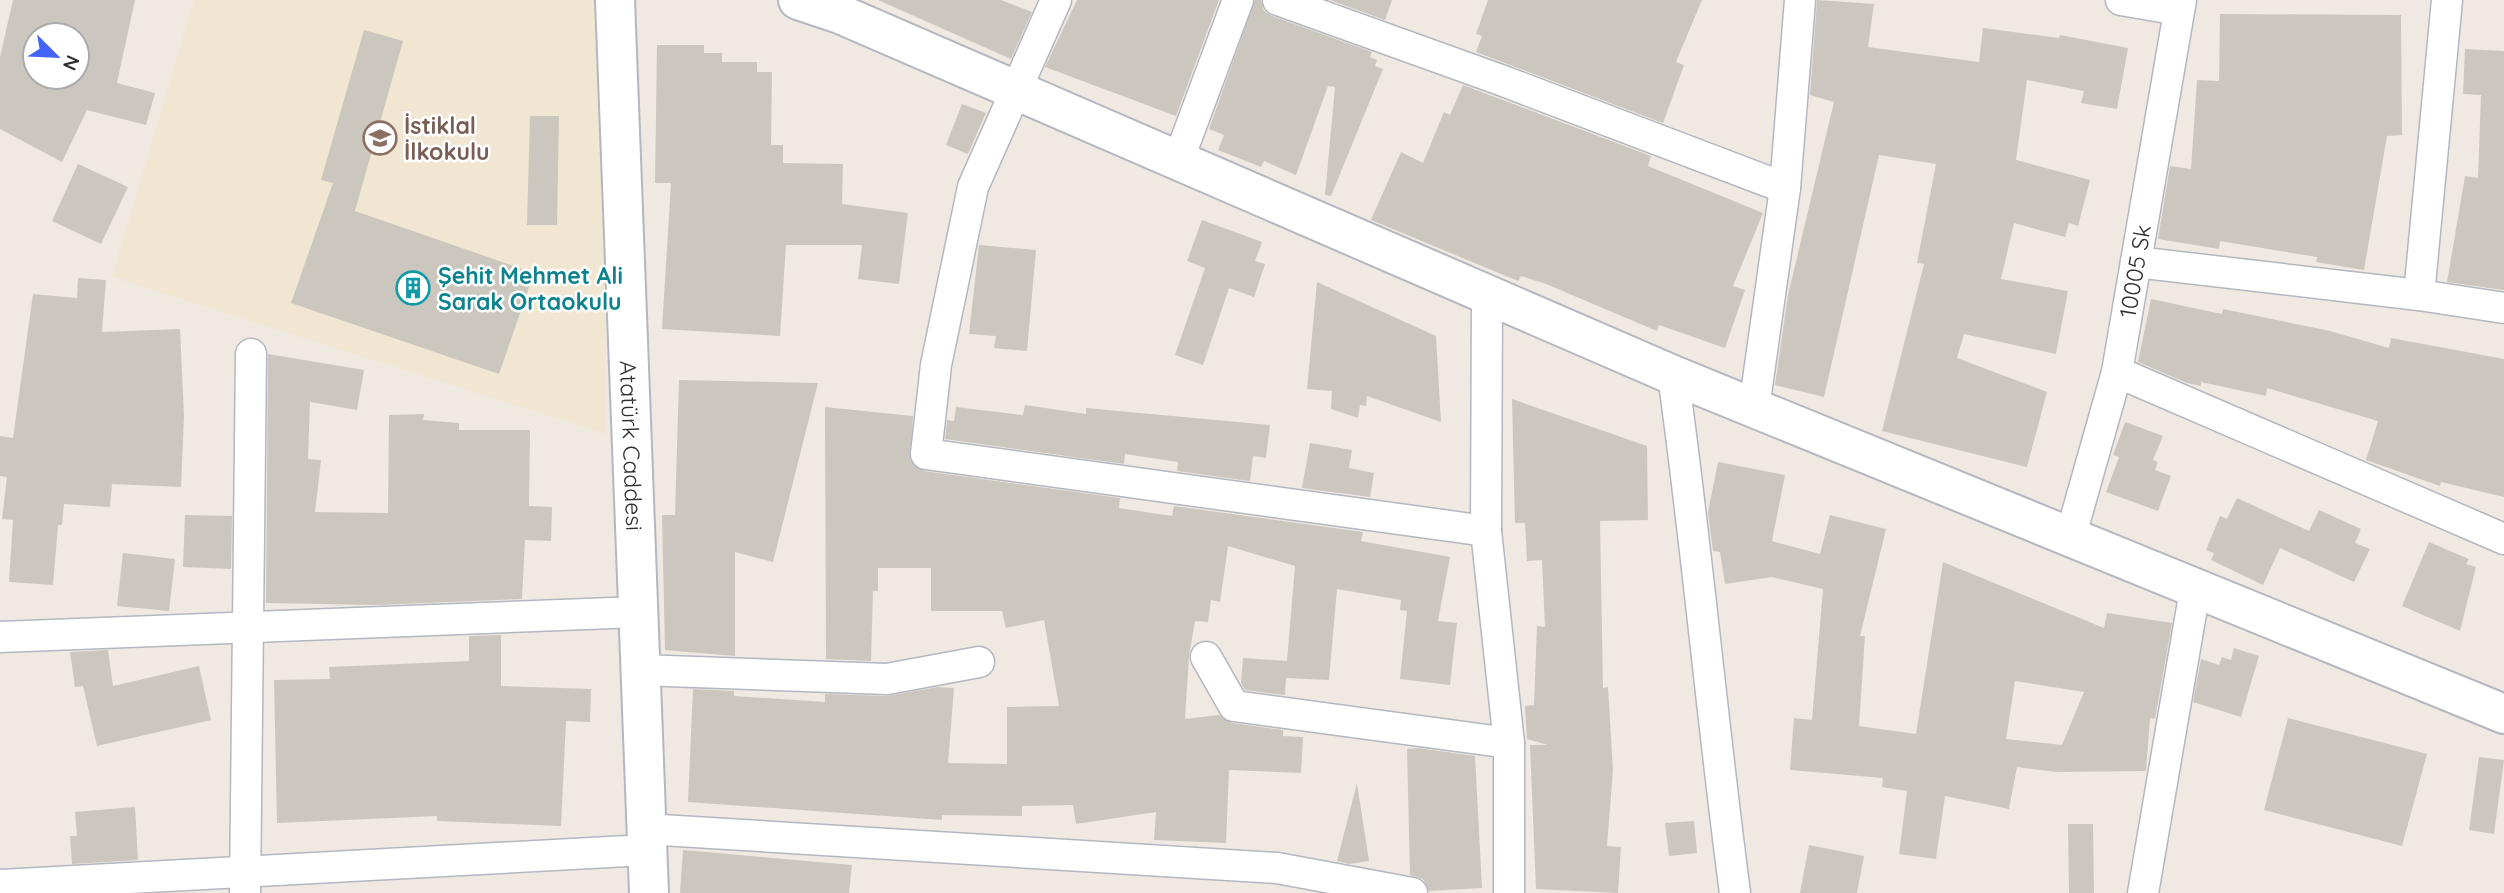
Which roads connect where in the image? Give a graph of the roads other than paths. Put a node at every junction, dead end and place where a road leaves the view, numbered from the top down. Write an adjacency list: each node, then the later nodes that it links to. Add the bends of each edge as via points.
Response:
1 (614, 0): 26 (street, Atatürk Caddesi)
2 (798, 0): 10 (street)
3 (1056, 0): 11 (street)
4 (1238, 0): 12 (street)
5 (1278, 0): 13 (street)
6 (1800, 0): 13 (street)
7 (2121, 0): 9 (street)
8 (2447, 0): 15 (street)
9 (2180, 5): 14 (street, 10005 Sk)
10 (843, 7): 11 (street)
11 (1017, 93): 12 (street); 22 (street, via 973,187 936,365 926,454)
12 (1178, 161): 16 (street)
13 (1785, 188): 21 (street)
14 (2136, 262): 15 (street); 19 (street, 10005 Sk)
15 (2420, 295): 17 (street)
16 (1488, 297): 20 (street); 22 (street)
17 (2504, 308)
18 (251, 354): 27 (street)
19 (2117, 372): 23 (street, 10005 Sk); 24 (street)
20 (1673, 375): 21 (street); 40 (street)
21 (1754, 408): 23 (street)
22 (1486, 531): 33 (street)
23 (2070, 538): 25 (street)
24 (2504, 539)
25 (2195, 590): 32 (street); 41 (street)
26 (638, 612): 27 (street); 31 (street, Atatürk Caddesi)
27 (250, 625): 28 (street); 35 (street)
28 (0, 637)
29 (1206, 657): 33 (street, via 1234,706)
30 (979, 662): 31 (street, via 887,679)
31 (640, 670): 34 (street, Atatürk Caddesi)
32 (2504, 714)
33 (1509, 743): 39 (street)
34 (645, 839): 35 (street); 37 (street, Atatürk Caddesi); 38 (street, via 1277,868)
35 (245, 881): 36 (street)
36 (0, 885)
37 (649, 893)
38 (1412, 893)
39 (1509, 893)
40 (1735, 893)
41 (2143, 893)

